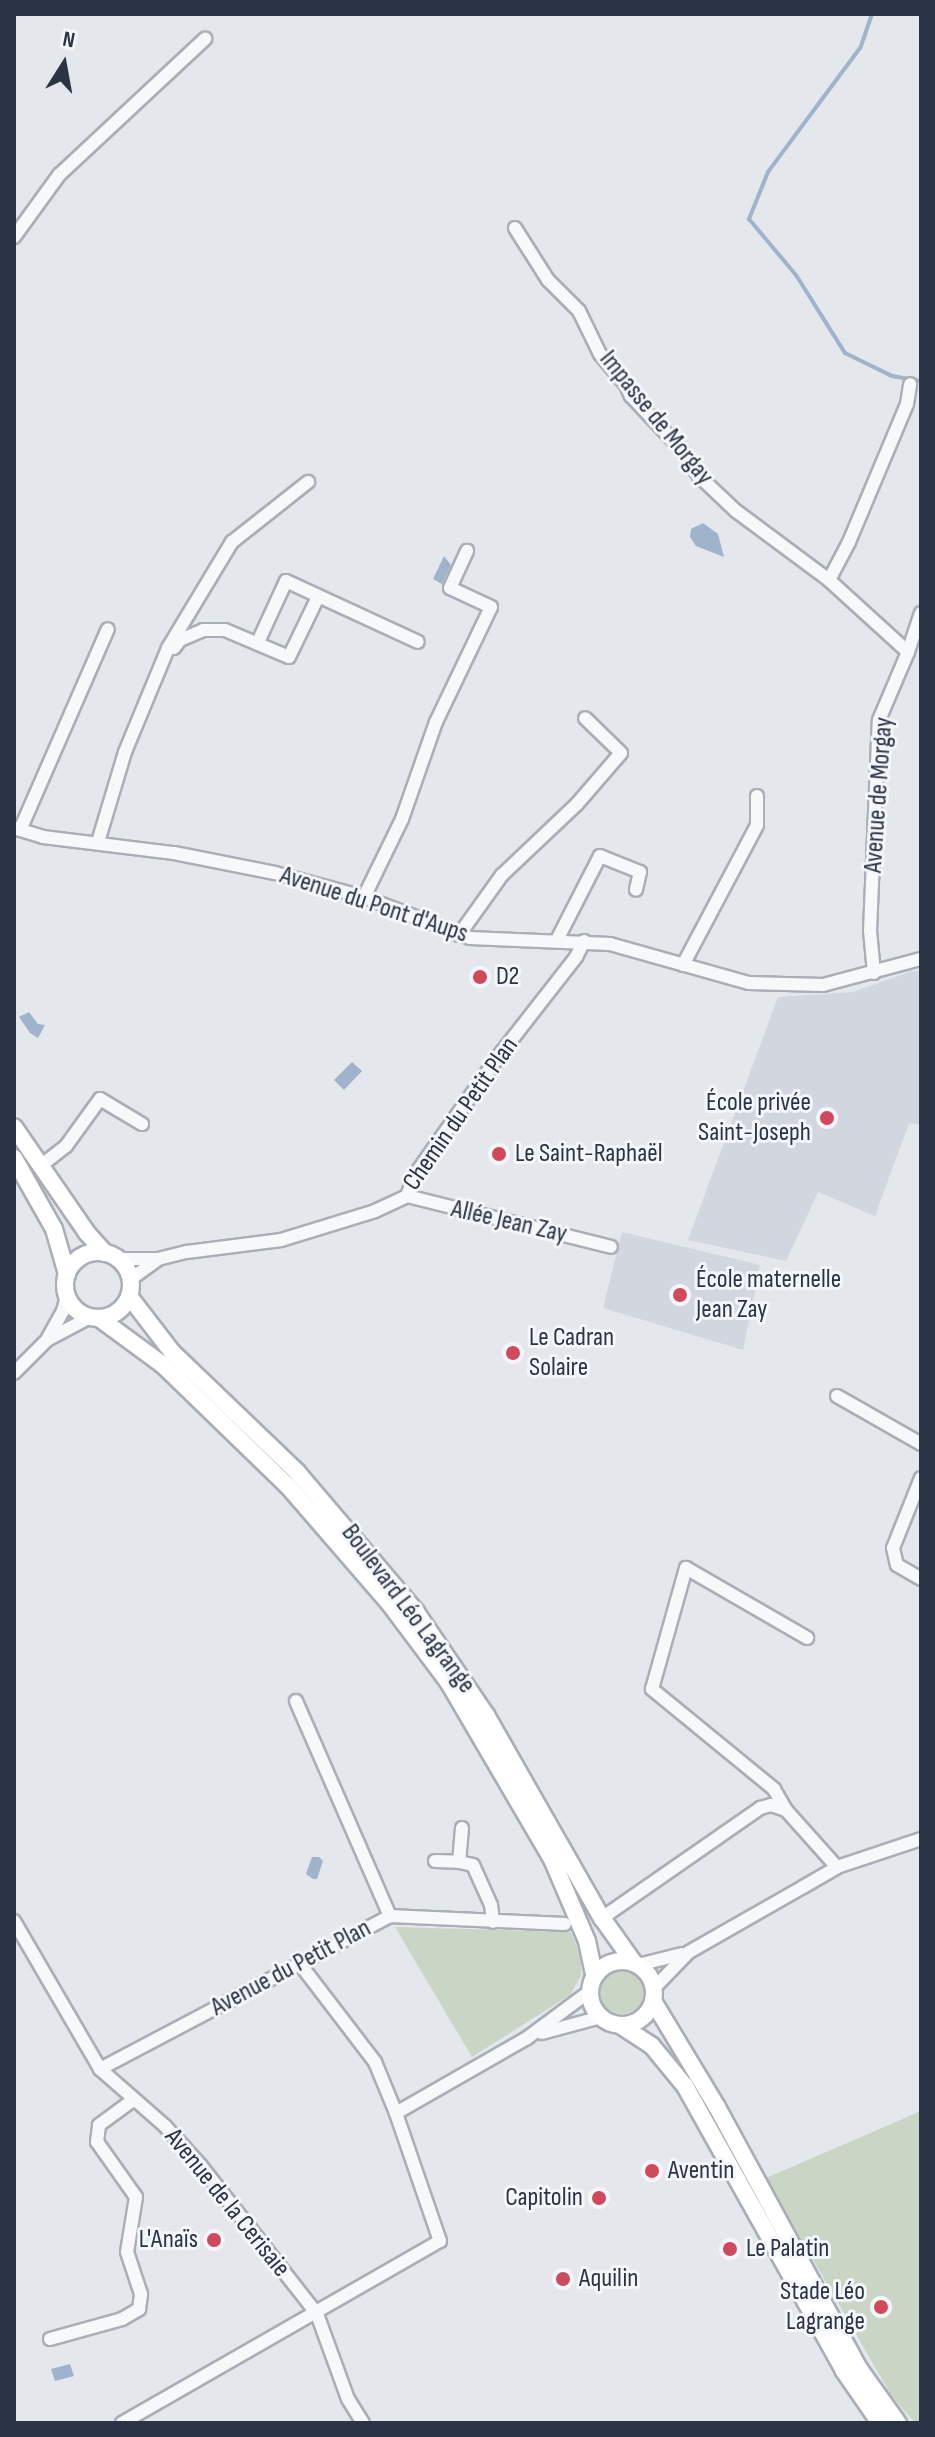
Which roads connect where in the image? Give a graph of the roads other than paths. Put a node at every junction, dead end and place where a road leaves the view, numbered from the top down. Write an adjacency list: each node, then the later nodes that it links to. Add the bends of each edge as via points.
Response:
1 (205, 39): 3 (street, via 59,175)
2 (515, 228): 7 (street, Impasse de Morgay, via 548,280 579,311 600,354 631,396 699,476 736,511)
3 (14, 237)
4 (910, 384): 7 (street, via 907,404)
5 (308, 482): 15 (street, via 232,542)
6 (467, 551): 21 (street, via 450,588 491,607 436,722 402,819)
7 (829, 580): 14 (street)
8 (318, 597): 12 (street, via 289,657); 12 (street, via 286,581); 13 (street)
9 (921, 613): 11 (street, Avenue de Morgay)
10 (108, 629): 18 (street)
11 (917, 637): 14 (street, Avenue de Morgay)
12 (258, 642): 15 (street, via 225,630 203,630 180,640)
13 (418, 642)
14 (908, 652): 27 (street, Avenue de Morgay, via 879,720 870,931)
15 (158, 670): 19 (street, via 125,752)
16 (585, 718): 22 (street, via 621,753 577,804 502,875)
17 (757, 796): 26 (street, via 757,825)
18 (17, 829): 19 (street, Avenue du Pont d'Aups)
19 (98, 842): 21 (street, Avenue du Pont d'Aups, via 232,863)
20 (636, 890): 23 (street, via 640,872 600,856)
21 (364, 897): 22 (street, Avenue du Pont d'Aups)
22 (459, 935): 23 (street, Avenue du Pont d'Aups)
23 (557, 940): 24 (street, Avenue du Pont d'Aups)
24 (584, 941): 26 (street, Avenue du Pont d'Aups); 32 (street, Chemin du Petit Plan, via 415,1175)
25 (921, 959): 27 (street, Avenue du Pont d'Aups)
26 (683, 965): 27 (street, Avenue du Pont d'Aups, via 770,986 823,985)
27 (874, 973)
28 (142, 1124): 31 (street, via 100,1099 66,1146)
29 (14, 1127): 31 (main road)
30 (14, 1158): 36 (main road, via 54,1229)
31 (43, 1164): 34 (main road, via 87,1233)
32 (407, 1196): 33 (street, Allée Jean Zay); 35 (street, Chemin du Petit Plan, via 281,1240)
33 (611, 1247)
34 (112, 1256): 35 (street, Chemin du Petit Plan); 36 (main road, via 78,1259); 37 (main road)
35 (158, 1259): 37 (street, Chemin du Petit Plan)
36 (67, 1274): 38 (main road)
37 (130, 1287): 39 (main road, via 118,1311); 55 (main road, Boulevard Léo Lagrange, via 172,1352 297,1472 416,1612 486,1715)
38 (67, 1296): 39 (main road, via 76,1309); 40 (street)
39 (95, 1317): 40 (street); 62 (main road, Boulevard Léo Lagrange, via 163,1365 288,1486 390,1604 449,1683 552,1859 587,1941)
40 (47, 1340): 41 (street)
41 (14, 1373)
42 (837, 1396): 43 (street)
43 (921, 1444)
44 (921, 1478): 45 (street, via 893,1556 897,1565)
45 (921, 1579)
46 (807, 1638): 48 (street, via 686,1568 652,1689 774,1789)
47 (296, 1701): 54 (street)
48 (786, 1810): 53 (street); 55 (street, via 760,1808)
49 (462, 1828): 52 (street)
50 (921, 1839): 53 (street)
51 (435, 1861): 52 (street)
52 (459, 1862): 57 (street, via 473,1865)
53 (837, 1867): 59 (street)
54 (390, 1916): 57 (street, Avenue du Petit Plan); 60 (street, Avenue du Petit Plan)
55 (602, 1918): 61 (main road, Boulevard Léo Lagrange)
56 (14, 1921): 67 (street, Avenue de la Cerisaie)
57 (493, 1922): 58 (street, Avenue du Petit Plan)
58 (565, 1924)
59 (689, 1952): 61 (street); 63 (street)
60 (300, 1964): 67 (street, Avenue du Petit Plan); 69 (street, via 375,2062)
61 (636, 1964): 62 (main road, via 612,1962); 63 (main road, via 650,1977)
62 (592, 1983): 64 (main road, via 594,2010); 66 (street)
63 (653, 1994): 65 (main road, via 641,2019); 75 (main road, via 860,2370)
64 (601, 2017): 65 (main road); 66 (street)
65 (620, 2025): 74 (main road, via 652,2046 685,2086 844,2371)
66 (527, 2038): 69 (street)
67 (100, 2069): 68 (street, Avenue de la Cerisaie)
68 (133, 2100): 70 (street, Avenue de la Cerisaie, via 212,2178); 71 (street, via 99,2125 97,2142 136,2197 127,2252 141,2294 139,2309 122,2319)
69 (396, 2113): 70 (street, via 440,2241)
70 (317, 2314): 72 (street); 73 (street, Avenue de la Cerisaie, via 348,2399)
71 (50, 2339)
72 (122, 2423)
73 (363, 2423)
74 (880, 2423)
75 (898, 2423)

